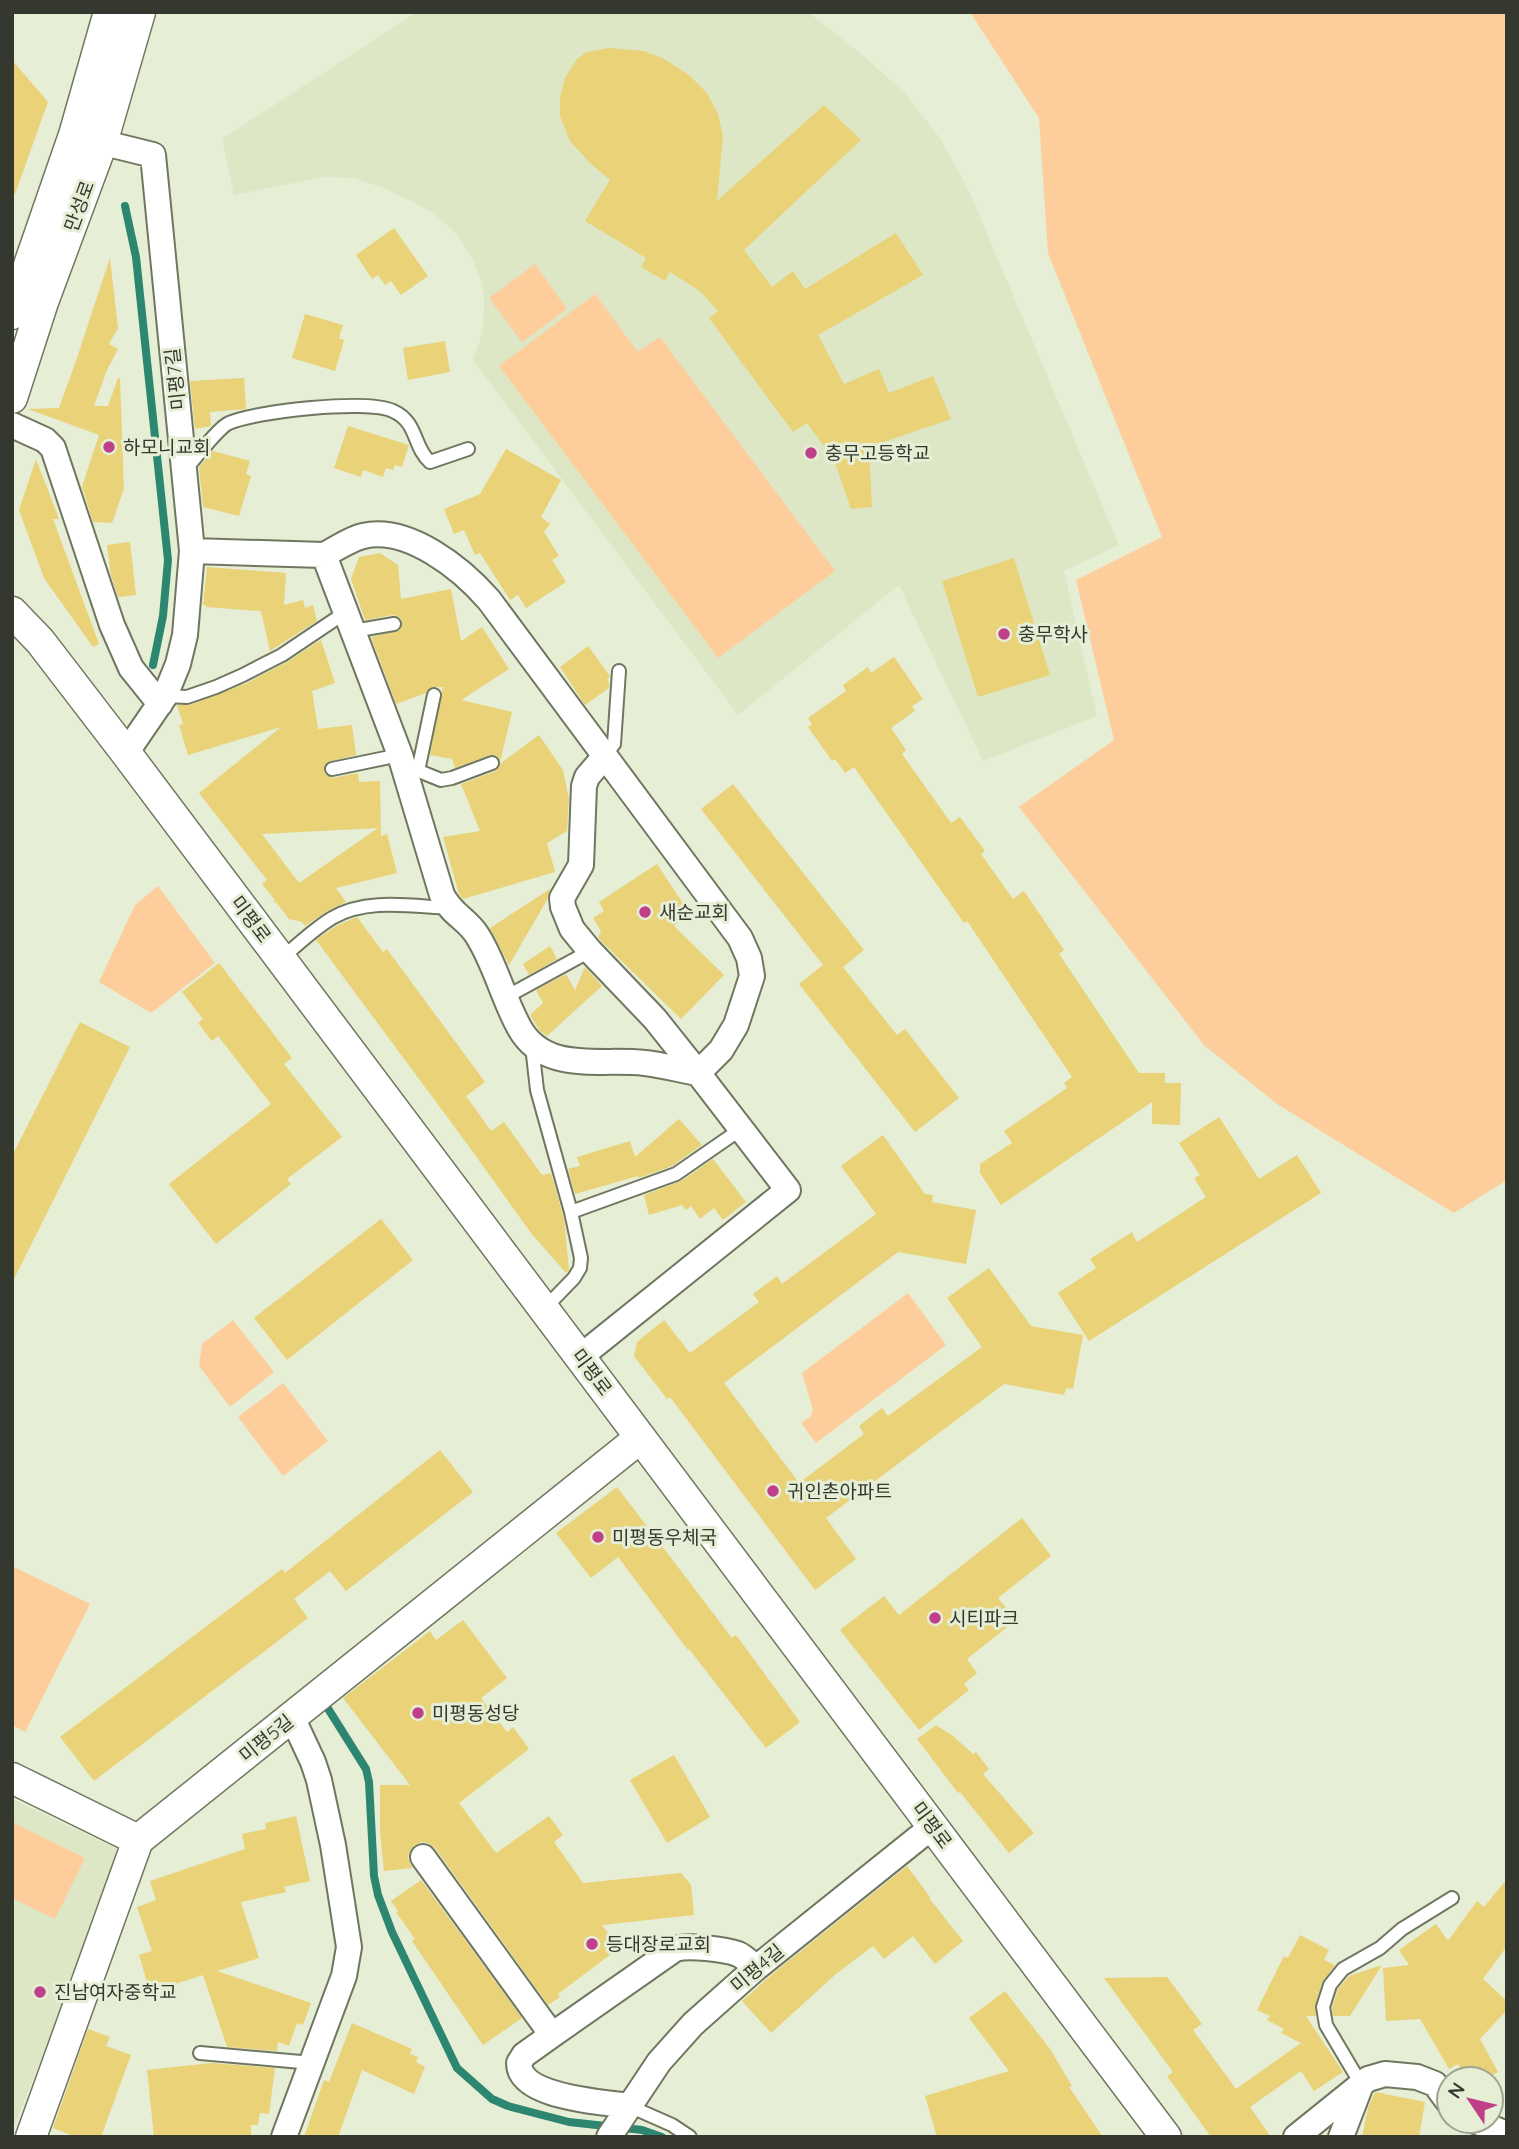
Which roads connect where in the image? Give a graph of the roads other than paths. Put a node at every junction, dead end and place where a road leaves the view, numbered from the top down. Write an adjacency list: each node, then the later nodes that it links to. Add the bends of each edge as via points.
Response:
1 (108, 12): 3 (street, 만성로)
2 (140, 12): 4 (street, 만성로)
3 (74, 135): 4 (street, 미평7길); 5 (street, 만성로)
4 (102, 143): 5 (street, 만성로); 9 (street, 미평7길, via 153,155)
5 (21, 301): 6 (street, 만성로)
6 (12, 398)
7 (12, 425): 17 (street, via 53,448 112,625 131,668)
8 (468, 449): 9 (lane, via 430,462 412,426 393,411 289,409 227,423)
9 (184, 471): 10 (street, 미평7길)
10 (192, 551): 11 (street); 17 (street, 미평7길, via 185,635)
11 (324, 555): 13 (street); 19 (street, via 364,536 387,535 408,540 455,566 489,600)
12 (12, 612): 18 (street, 미평로, via 40,641)
13 (349, 622): 14 (lane); 17 (lane, via 216,687); 20 (street)
14 (394, 624)
15 (619, 671): 19 (lane, via 614,744)
16 (434, 695): 20 (lane)
17 (163, 700): 18 (street, 미평7길)
18 (126, 753): 25 (street, 미평로)
19 (605, 756): 24 (street, via 584,786 580,865 562,898 572,929); 28 (street, via 740,938 749,958 752,976 736,1025 721,1050)
20 (407, 763): 21 (lane, via 441,780); 22 (lane); 23 (street)
21 (492, 764)
22 (332, 768)
23 (448, 908): 25 (lane, via 375,905 349,910 330,919); 26 (street, via 476,933)
24 (590, 951): 26 (lane); 28 (street, via 655,1019)
25 (281, 959): 31 (street, 미평로)
26 (506, 997): 27 (street)
27 (532, 1046): 28 (street, via 542,1054 566,1060 646,1063); 30 (lane, via 537,1090)
28 (698, 1073): 29 (street)
29 (741, 1129): 30 (lane, via 676,1174); 32 (street, via 788,1190)
30 (571, 1212): 31 (lane, via 580,1268)
31 (544, 1309): 32 (street, 미평로)
32 (580, 1357): 33 (street, 미평로)
33 (640, 1438): 34 (street, 미평5길); 36 (street, 미평로)
34 (292, 1717): 37 (street, 미평5길); 43 (street, via 319,1780 349,1947 344,1976)
35 (12, 1778): 37 (street)
36 (933, 1826): 40 (street, 미평4길); 51 (street, 미평로)
37 (138, 1840): 47 (street)
38 (423, 1857): 41 (street)
39 (1452, 1898): 44 (lane, via 1343,1969 1330,1984 1324,2007 1326,2025)
40 (756, 1968): 41 (street, via 733,1953 677,1948); 46 (street, 미평4길, via 676,2042)
41 (552, 2035): 46 (street, via 520,2060 519,2068 528,2081 562,2095)
42 (200, 2053): 43 (lane)
43 (312, 2063): 48 (street)
44 (1362, 2084): 45 (street, via 1385,2074); 52 (street); 53 (street)
45 (1435, 2084)
46 (626, 2110): 49 (street, 미평4길); 50 (lane, via 660,2119)
47 (31, 2137)
48 (284, 2137)
49 (610, 2137)
50 (690, 2137)
51 (1166, 2137)
52 (1296, 2137)
53 (1341, 2137)

